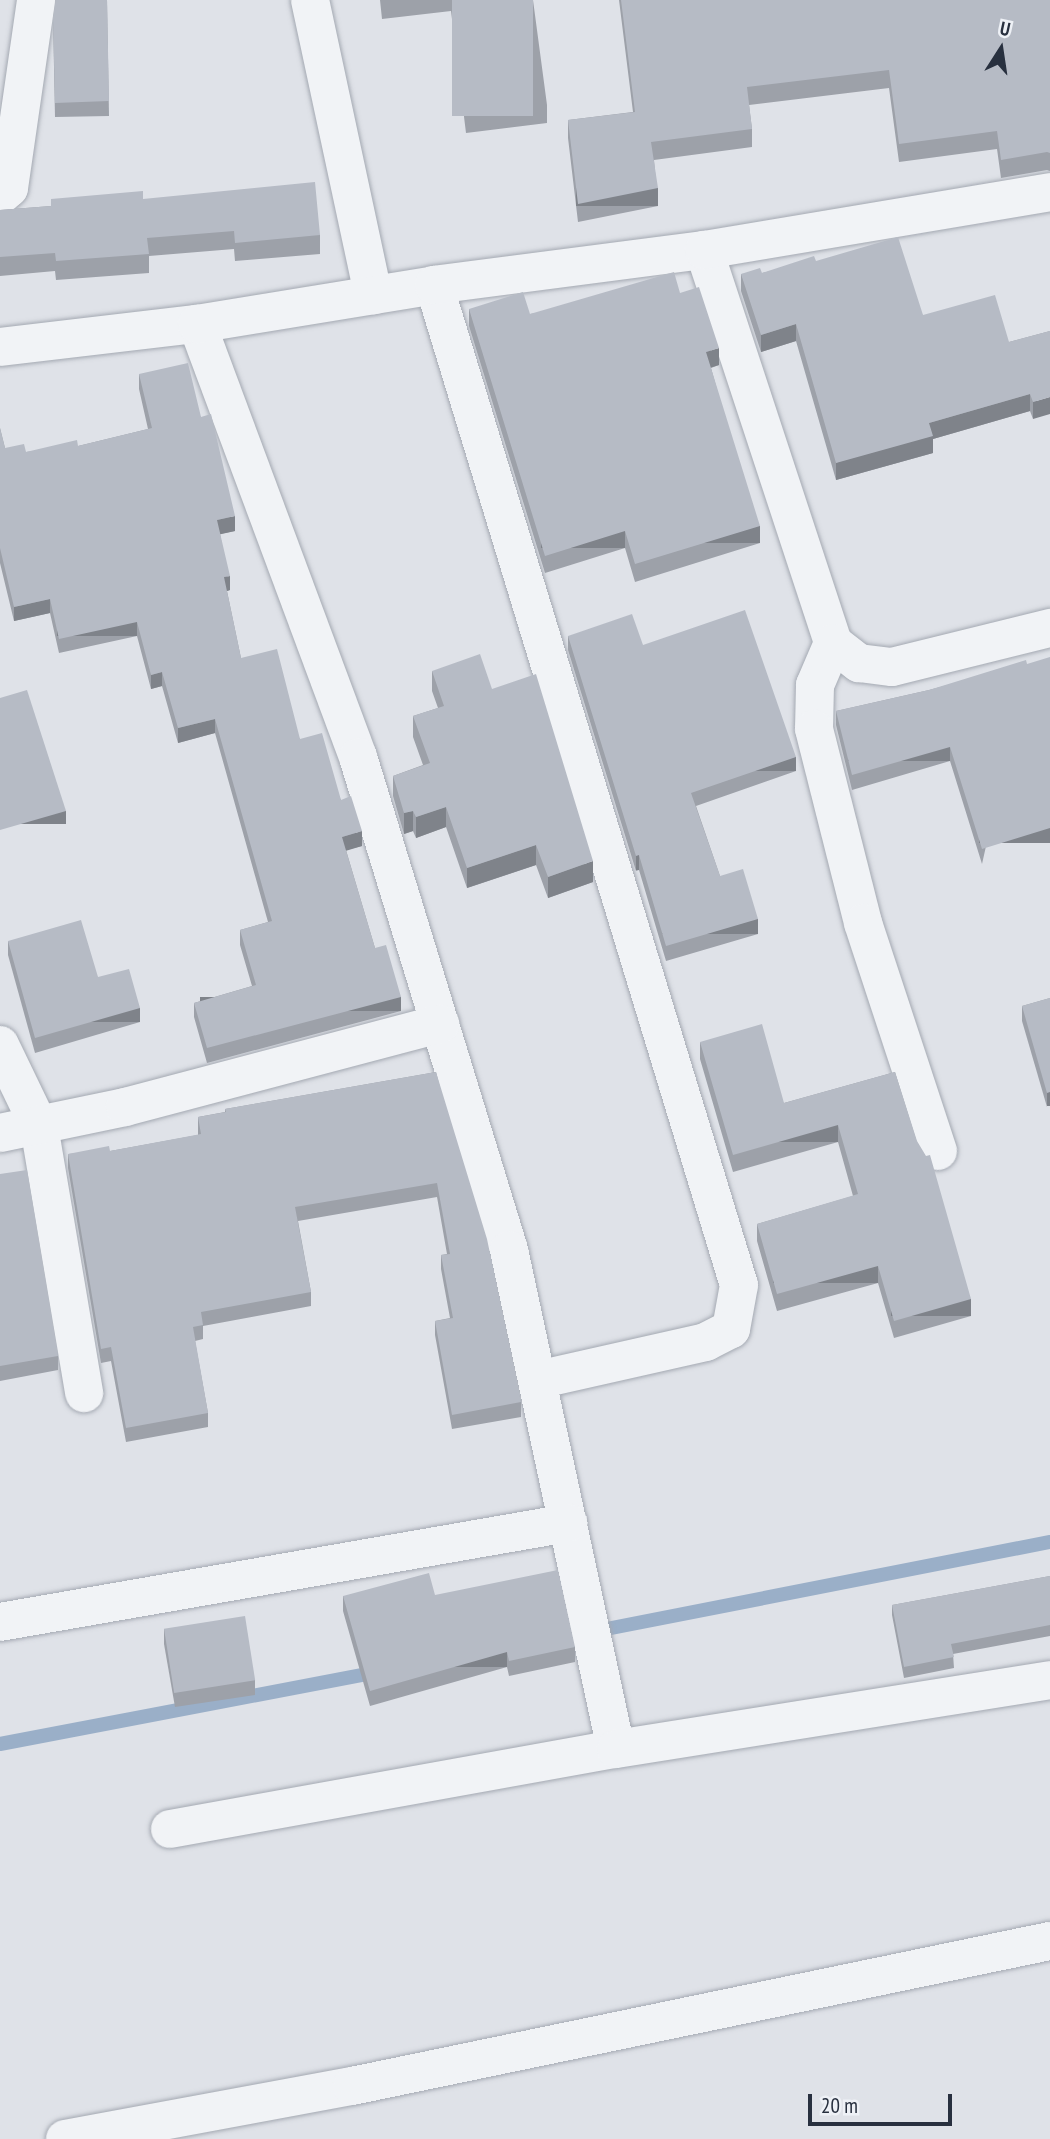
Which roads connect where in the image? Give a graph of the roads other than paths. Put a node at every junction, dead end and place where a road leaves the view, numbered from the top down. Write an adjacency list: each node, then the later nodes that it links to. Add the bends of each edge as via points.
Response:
1 (36, 0): 4 (street, via 9,188)
2 (310, 0): 7 (street)
3 (1050, 192): 5 (street)
4 (0, 196)
5 (704, 250): 6 (street); 11 (street)
6 (434, 285): 7 (street); 17 (street, via 739,1285 731,1329 706,1342)
7 (373, 295): 8 (street)
8 (197, 324): 9 (street); 12 (street, via 358,758)
9 (0, 347)
10 (1050, 628): 11 (street, via 892,667 859,663)
11 (833, 643): 16 (street, via 815,685 814,729 863,923)
12 (440, 1024): 14 (street); 17 (street, via 509,1250)
13 (0, 1045): 14 (street)
14 (39, 1126): 15 (street); 18 (street)
15 (0, 1133)
16 (938, 1151)
17 (537, 1380): 19 (street)
18 (84, 1393)
19 (568, 1523): 20 (street); 22 (street)
20 (0, 1622)
21 (1050, 1680): 22 (street)
22 (616, 1749): 23 (street)
23 (170, 1829)
24 (1050, 1941): 25 (street, via 352,2086)
25 (65, 2139)

